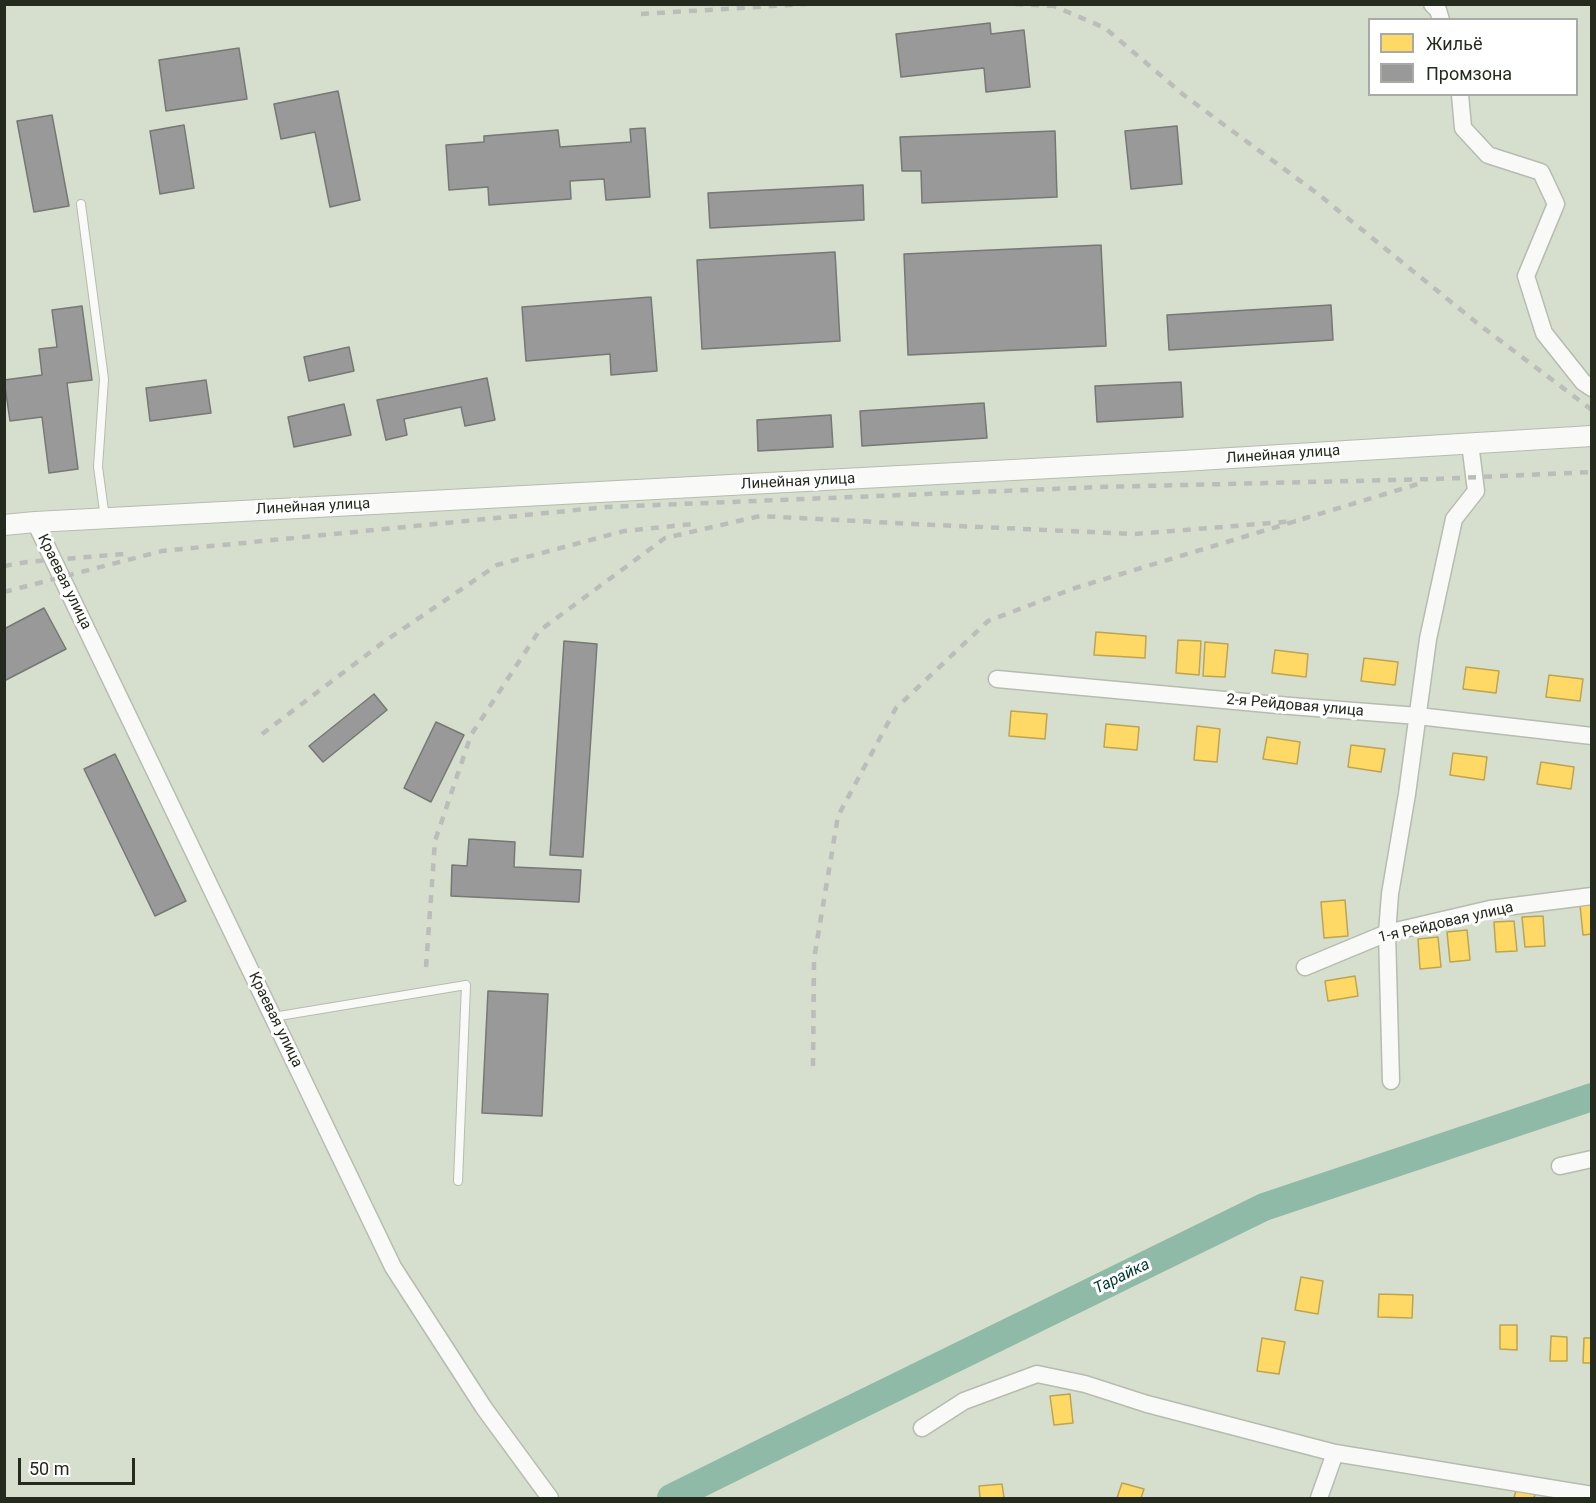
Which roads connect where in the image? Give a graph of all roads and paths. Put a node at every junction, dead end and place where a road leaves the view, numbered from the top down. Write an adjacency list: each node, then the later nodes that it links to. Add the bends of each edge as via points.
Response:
1 (1432, 4): 2 (street)
2 (1440, 18)
3 (1460, 96): 5 (street, via 1463,128 1488,155 1541,172 1556,204 1526,276 1544,333)
4 (81, 204): 8 (lane, via 104,379 98,467)
5 (1592, 388)
6 (1592, 436): 7 (street, Линейная улица)
7 (1470, 443): 8 (street, Линейная улица); 12 (street, via 1476,490 1454,519 1428,639)
8 (105, 518): 9 (street, Линейная улица)
9 (35, 522): 10 (street, Линейная улица); 17 (street, Краевая улица)
10 (4, 525)
11 (998, 679): 12 (street, 2-я Рейдовая улица)
12 (1418, 716): 13 (street, 2-я Рейдовая улица); 15 (street, via 1390,894)
13 (1592, 736)
14 (1592, 896): 15 (street, 1-я Рейдовая улица, via 1490,909)
15 (1388, 933): 16 (street, 1-я Рейдовая улица); 18 (street)
16 (1305, 967)
17 (273, 1017): 21 (lane, via 466,985); 25 (street, Краевая улица, via 393,1266 484,1408)
18 (1391, 1081)
19 (1592, 1159): 20 (street)
20 (1560, 1166)
21 (458, 1181)
22 (922, 1428): 23 (street, via 964,1401 1037,1374)
23 (1335, 1453): 24 (street); 26 (street)
24 (1592, 1495)
25 (550, 1498)
26 (1318, 1498)

